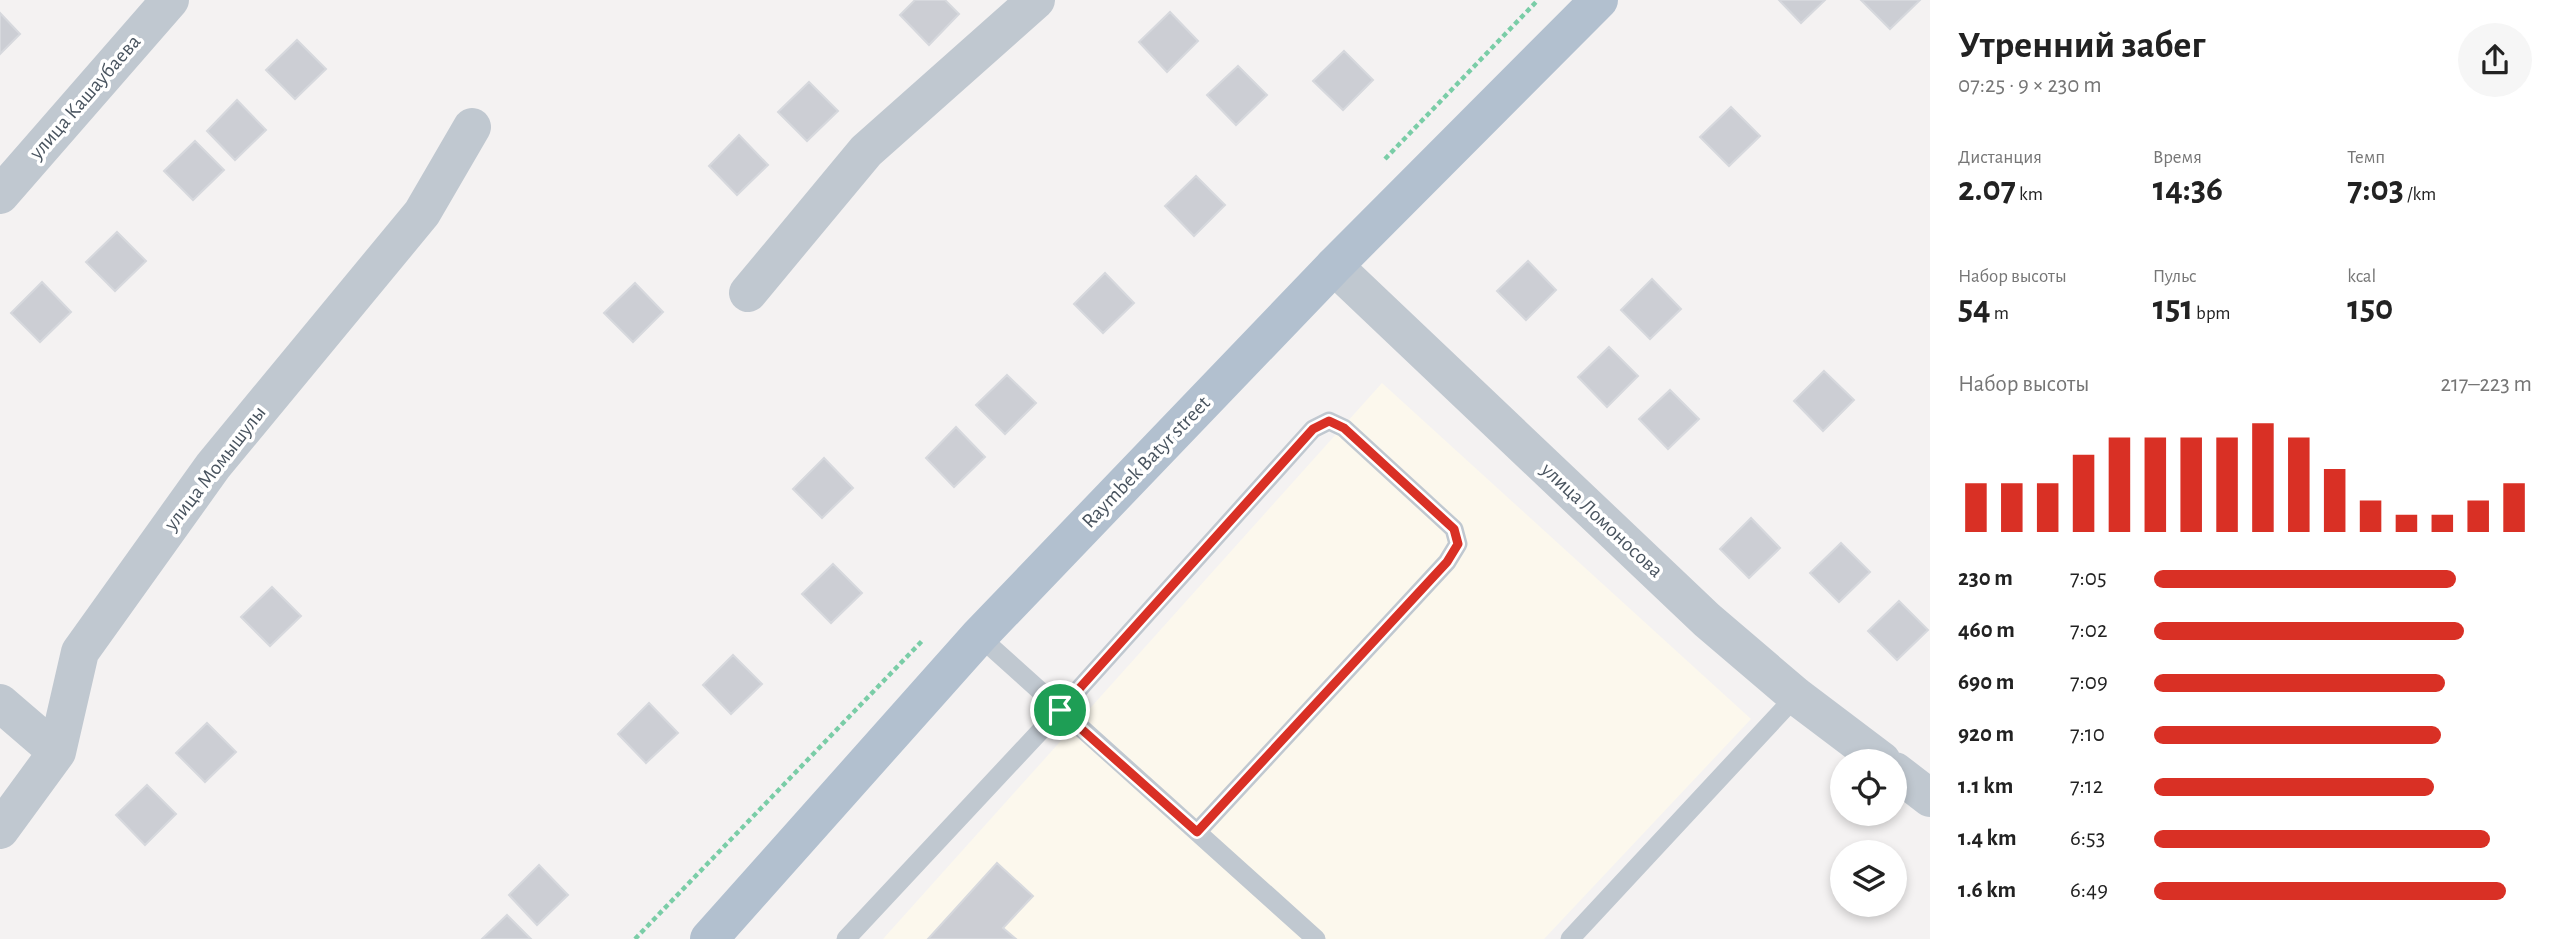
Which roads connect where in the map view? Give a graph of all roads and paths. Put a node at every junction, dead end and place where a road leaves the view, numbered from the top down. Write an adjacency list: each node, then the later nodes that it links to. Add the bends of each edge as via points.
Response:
1 (170, 0): 5 (street, улица Кашаубаева)
2 (1035, 0): 7 (street, via 866,151)
3 (1599, 0): 6 (main road, Raymbek Batyr street)
4 (472, 127): 13 (street, улица Момышулы, via 422,213 213,466 80,652)
5 (0, 195)
6 (1334, 266): 8 (main road, Raymbek Batyr street); 9 (street, улица Ломоносова, via 1697,610)
7 (748, 293)
8 (979, 636): 11 (lane); 18 (main road, Raymbek Batyr street)
9 (1796, 696): 12 (street, улица Ломоносова); 21 (lane)
10 (0, 703): 13 (street)
11 (1060, 710): 17 (lane); 17 (lane, via 1313,429 1329,421 1344,428 1454,529 1458,544 1447,562); 19 (lane)
12 (1866, 749)
13 (57, 752): 16 (street, улица Момышулы)
14 (1907, 780): 15 (street)
15 (1930, 798)
16 (0, 830)
17 (1197, 832): 20 (lane)
18 (709, 939)
19 (846, 939)
20 (1316, 939)
21 (1570, 939)

